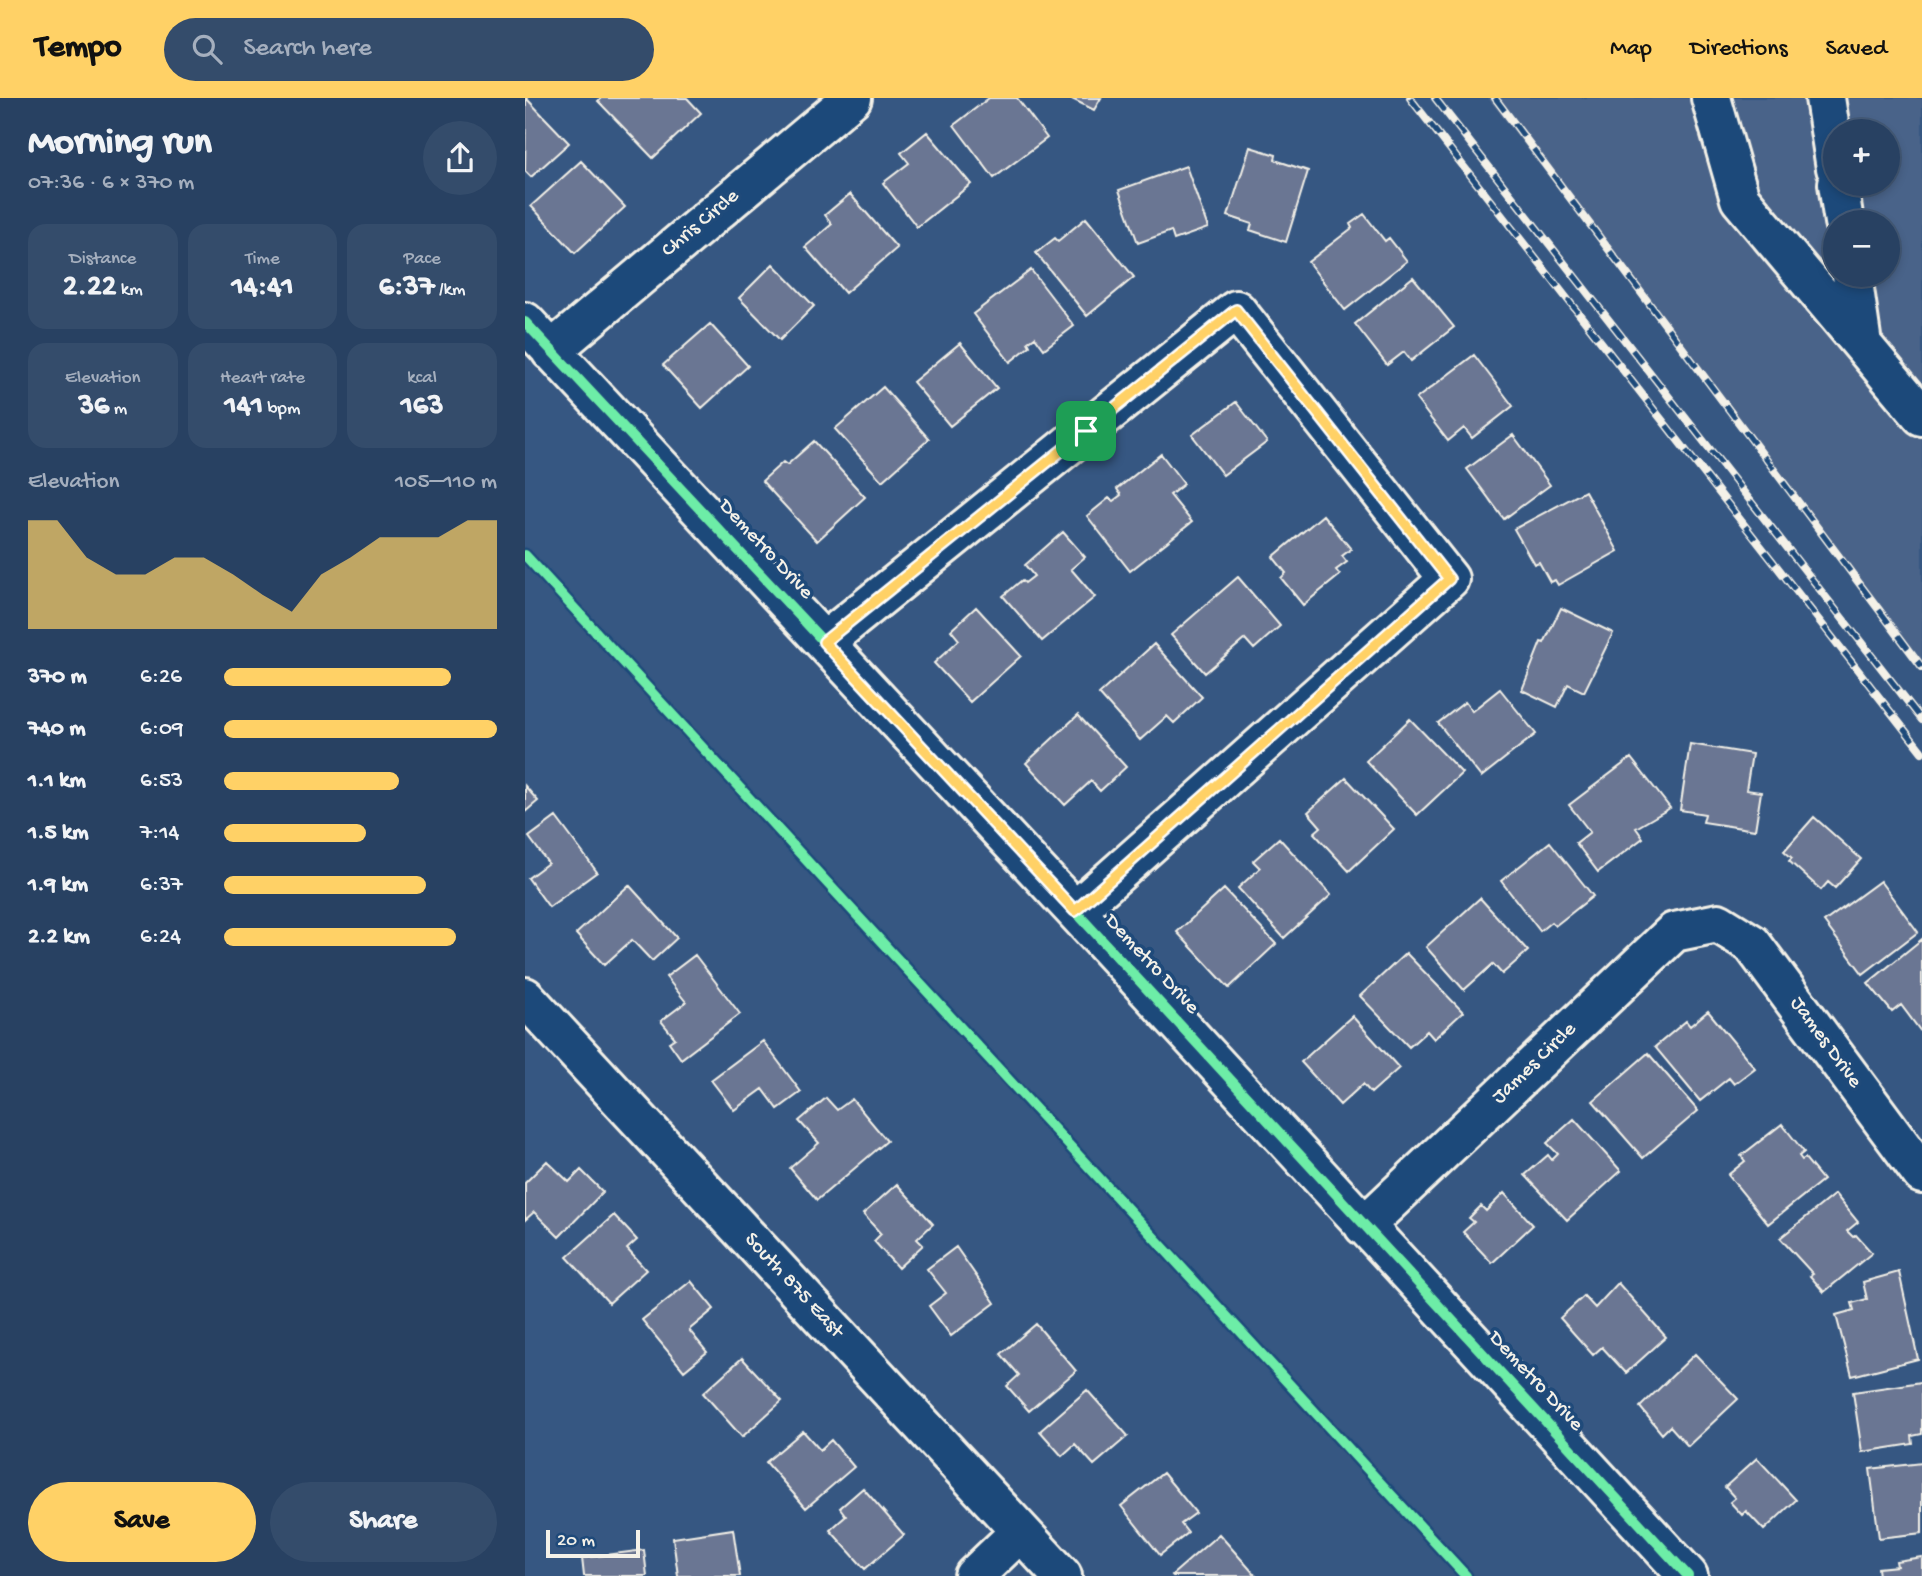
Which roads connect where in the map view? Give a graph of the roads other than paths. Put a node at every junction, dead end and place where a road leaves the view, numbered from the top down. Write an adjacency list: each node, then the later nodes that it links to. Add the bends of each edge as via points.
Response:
1 (852, 98): 8 (street, Chris Circle)
2 (1711, 98): 7 (street, via 1740,199)
3 (1825, 98): 4 (street)
4 (1828, 119)
5 (1854, 287): 7 (street)
6 (525, 322): 8 (street, Demetro Drive)
7 (1862, 344): 9 (street)
8 (551, 351): 10 (street, Demetro Drive)
9 (1922, 416)
10 (824, 642): 11 (street, Demetro Drive); 11 (street, via 1236,310 1449,579)
11 (1075, 911): 15 (street, Demetro Drive)
12 (1718, 923): 14 (street, James Drive, via 1752,944); 15 (street, James Circle, via 1674,932)
13 (525, 997): 16 (street, South 875 East)
14 (1922, 1174)
15 (1364, 1227): 19 (street, Demetro Drive)
16 (1020, 1532): 17 (street); 18 (street, South 875 East)
17 (974, 1576)
18 (1062, 1576)
19 (1688, 1576)

